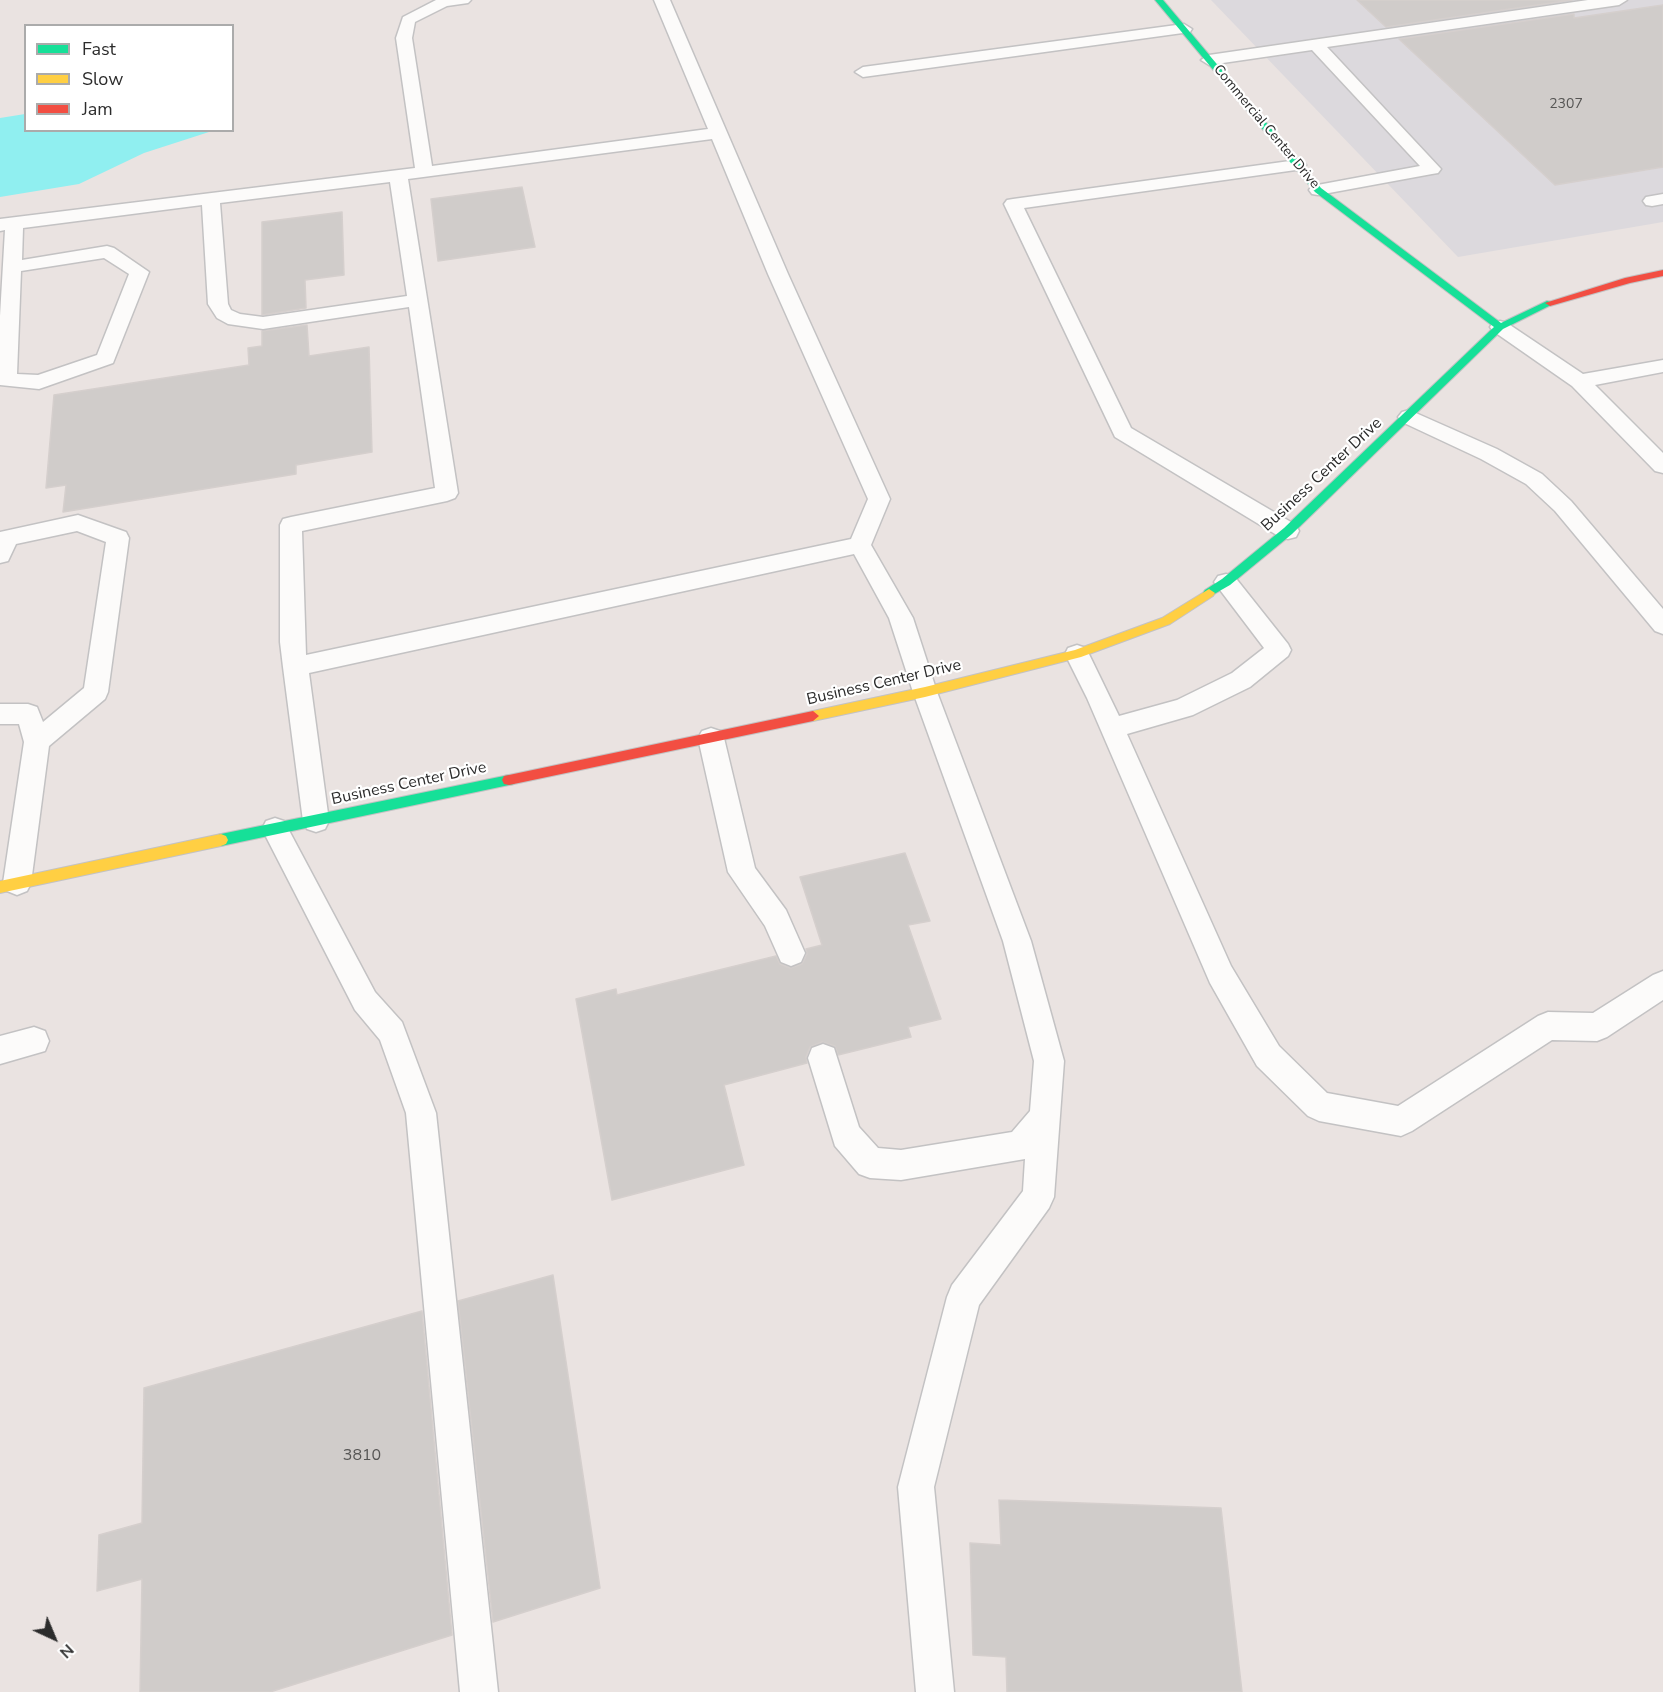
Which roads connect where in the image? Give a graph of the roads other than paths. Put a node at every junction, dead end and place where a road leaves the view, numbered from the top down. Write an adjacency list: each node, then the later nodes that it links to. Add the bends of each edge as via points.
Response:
1 (463, 0): 11 (lane, via 444,2 408,20 404,38)
2 (662, 0): 9 (lane)
3 (1159, 0): 5 (street, Commercial Center Drive)
4 (1619, 0): 6 (lane)
5 (1184, 29): 7 (street, Commercial Center Drive); 8 (lane)
6 (1315, 44): 7 (lane); 13 (lane, via 1432,169)
7 (1209, 60): 10 (street, Commercial Center Drive)
8 (863, 72)
9 (719, 133): 11 (lane); 25 (lane, via 879,499)
10 (1297, 165): 13 (street, Commercial Center Drive); 24 (lane, via 1013,204 1123,432)
11 (424, 172): 12 (lane)
12 (398, 175): 14 (lane); 18 (lane)
13 (1318, 190): 19 (street, Commercial Center Drive)
14 (211, 199): 15 (lane); 18 (lane, via 218,304 224,314 235,320 263,323)
15 (7, 225): 16 (lane)
16 (12, 267): 16 (lane, via 7,380 39,382 106,359 139,272 107,252)
17 (1663, 273): 19 (street, Business Center Drive, via 1547,304)
18 (418, 300): 30 (lane, via 447,493 291,525 292,642)
19 (1500, 327): 21 (lane); 22 (street, Business Center Drive)
20 (1663, 366): 21 (lane)
21 (1579, 381): 23 (lane)
22 (1409, 417): 24 (street, Business Center Drive); 28 (lane, via 1534,479 1577,522)
23 (1663, 466)
24 (1288, 531): 27 (street, Business Center Drive)
25 (860, 545): 30 (lane); 31 (lane, via 901,618)
26 (0, 555): 35 (lane, via 7,538 78,523 118,538 96,692)
27 (1226, 582): 29 (street, Business Center Drive, via 1166,621); 33 (lane, via 1279,650 1241,680 1184,708)
28 (1663, 625)
29 (1077, 654): 31 (street, Business Center Drive); 33 (lane)
30 (296, 668): 36 (lane)
31 (925, 692): 34 (street, Business Center Drive); 44 (lane, via 1017,941 1049,1061)
32 (0, 714): 35 (lane, via 28,714)
33 (1112, 728): 40 (lane, via 1220,974 1268,1056 1319,1106 1401,1120 1548,1026 1597,1027)
34 (711, 738): 36 (street, Business Center Drive); 39 (lane, via 742,872 776,919)
35 (37, 742): 38 (lane)
36 (316, 821): 37 (street, Business Center Drive)
37 (274, 829): 38 (street, Business Center Drive); 45 (lane, via 364,1001 392,1032 421,1113)
38 (9, 885)
39 (791, 953)
40 (1663, 984)
41 (34, 1041): 42 (lane)
42 (0, 1050)
43 (824, 1058): 44 (lane, via 846,1135 870,1162 901,1165 1020,1146)
44 (1044, 1117): 46 (lane, via 1038,1197 964,1297 916,1487)
45 (479, 1692)
46 (935, 1692)

